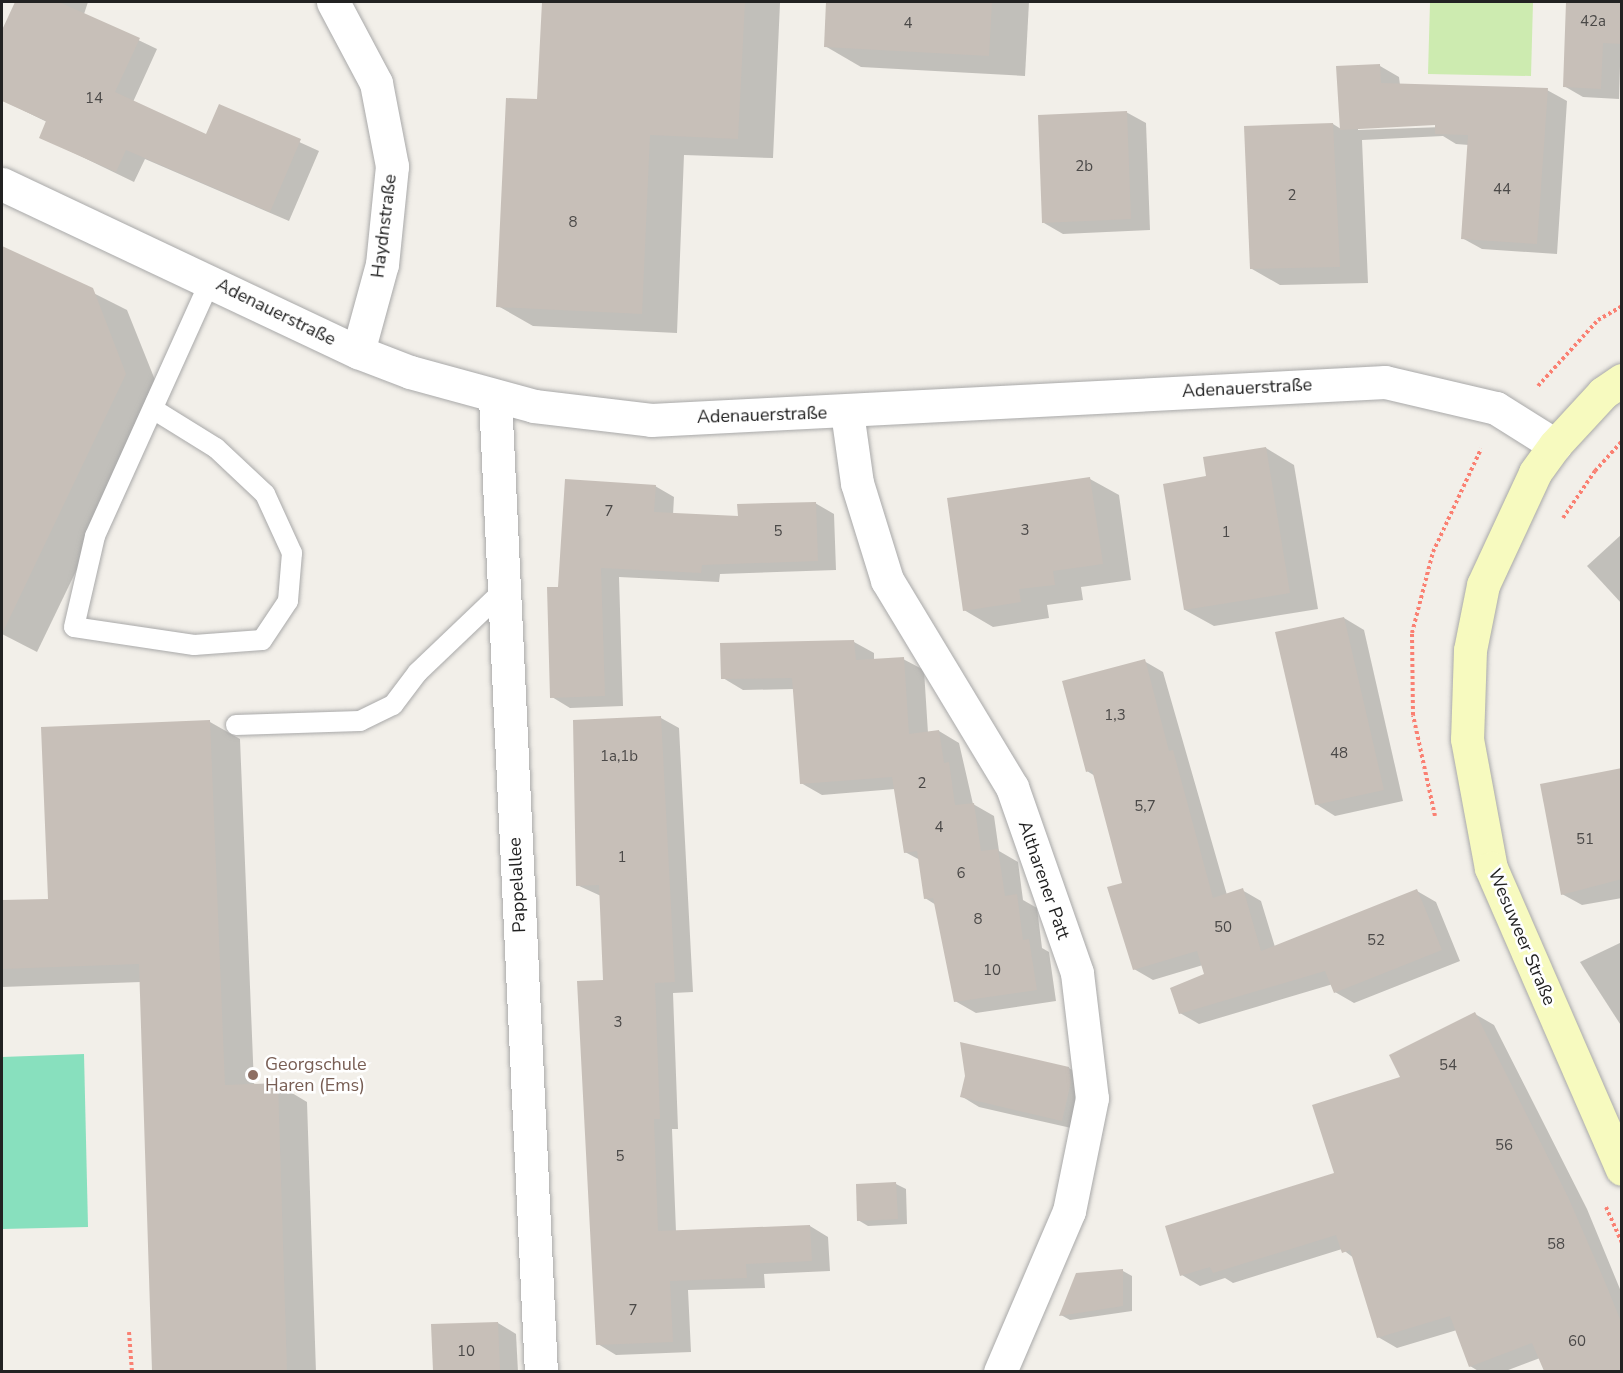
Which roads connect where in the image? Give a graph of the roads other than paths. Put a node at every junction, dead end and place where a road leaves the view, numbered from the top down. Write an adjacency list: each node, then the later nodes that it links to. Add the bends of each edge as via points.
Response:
1 (333, 2): 4 (street, Haydnstraße, via 376,83 392,166 382,264)
2 (2, 184): 3 (street, Adenauerstraße)
3 (210, 281): 4 (street, Adenauerstraße); 7 (lane)
4 (358, 352): 6 (street, Adenauerstraße)
5 (1622, 380): 9 (main road, Wesuweer Straße, via 1603,393)
6 (495, 398): 8 (street, Adenauerstraße, via 651,420); 10 (street, Pappelallee)
7 (153, 409): 7 (lane, via 95,536 74,627 194,645 262,640 288,601 292,553 265,494 216,448)
8 (848, 412): 9 (street, Adenauerstraße, via 1385,382 1496,408); 14 (street, Altharener Patt, via 857,483 887,580 1012,788 1077,973 1092,1098 1069,1211)
9 (1555, 445): 12 (main road, Wesuweer Straße, via 1534,474 1483,585 1470,650 1467,738 1491,868)
10 (502, 592): 11 (lane, via 418,672 393,705 360,721); 13 (street, Pappelallee)
11 (237, 725)
12 (1622, 1169)
13 (541, 1371)
14 (1000, 1371)

